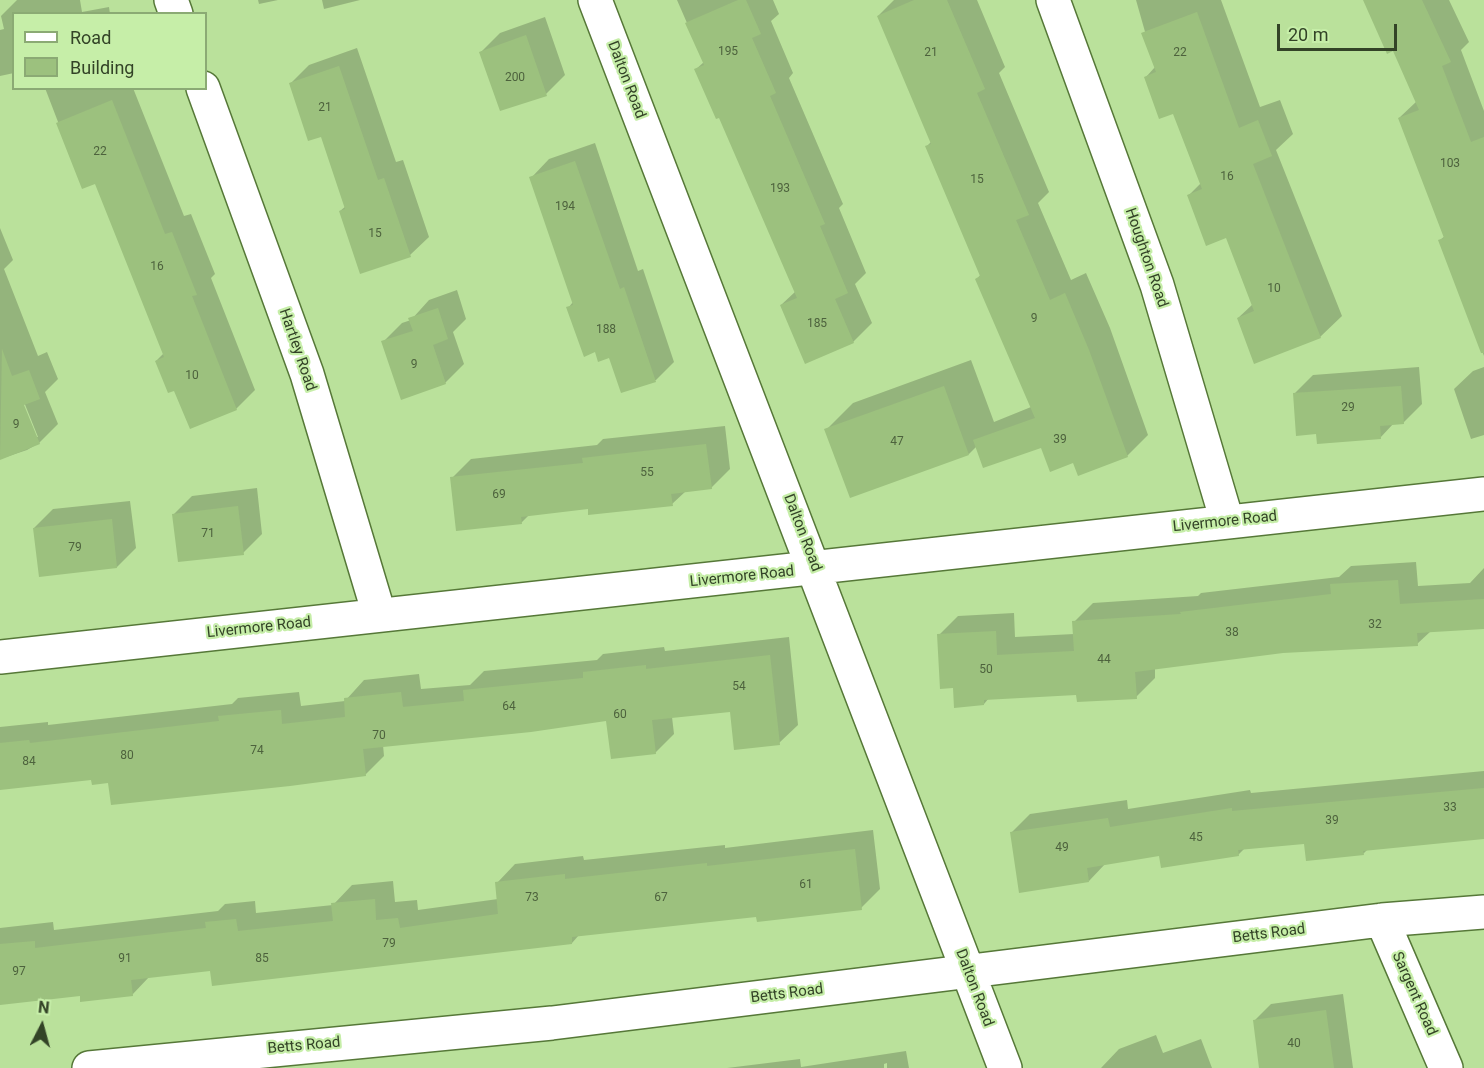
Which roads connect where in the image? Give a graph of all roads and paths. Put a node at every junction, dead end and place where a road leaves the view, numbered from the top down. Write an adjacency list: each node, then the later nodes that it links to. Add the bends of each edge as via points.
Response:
1 (595, 0): 6 (street, Dalton Road)
2 (1053, 0): 5 (street, Houghton Road, via 1157,285)
3 (204, 90): 7 (street, Hartley Road, via 307,374)
4 (1484, 494): 5 (street, Livermore Road)
5 (1227, 521): 6 (street, Livermore Road)
6 (815, 569): 7 (street, Livermore Road); 11 (street, Dalton Road)
7 (379, 614): 8 (street, Livermore Road)
8 (0, 657)
9 (1484, 912): 10 (street, Betts Road)
10 (1382, 920): 11 (street, Betts Road); 15 (street, Sargent Road)
11 (967, 972): 12 (street, Betts Road, via 552,1023); 14 (street, Dalton Road)
12 (150, 1065): 13 (street, Betts Road)
13 (89, 1068)
14 (1005, 1068)
15 (1446, 1068)

